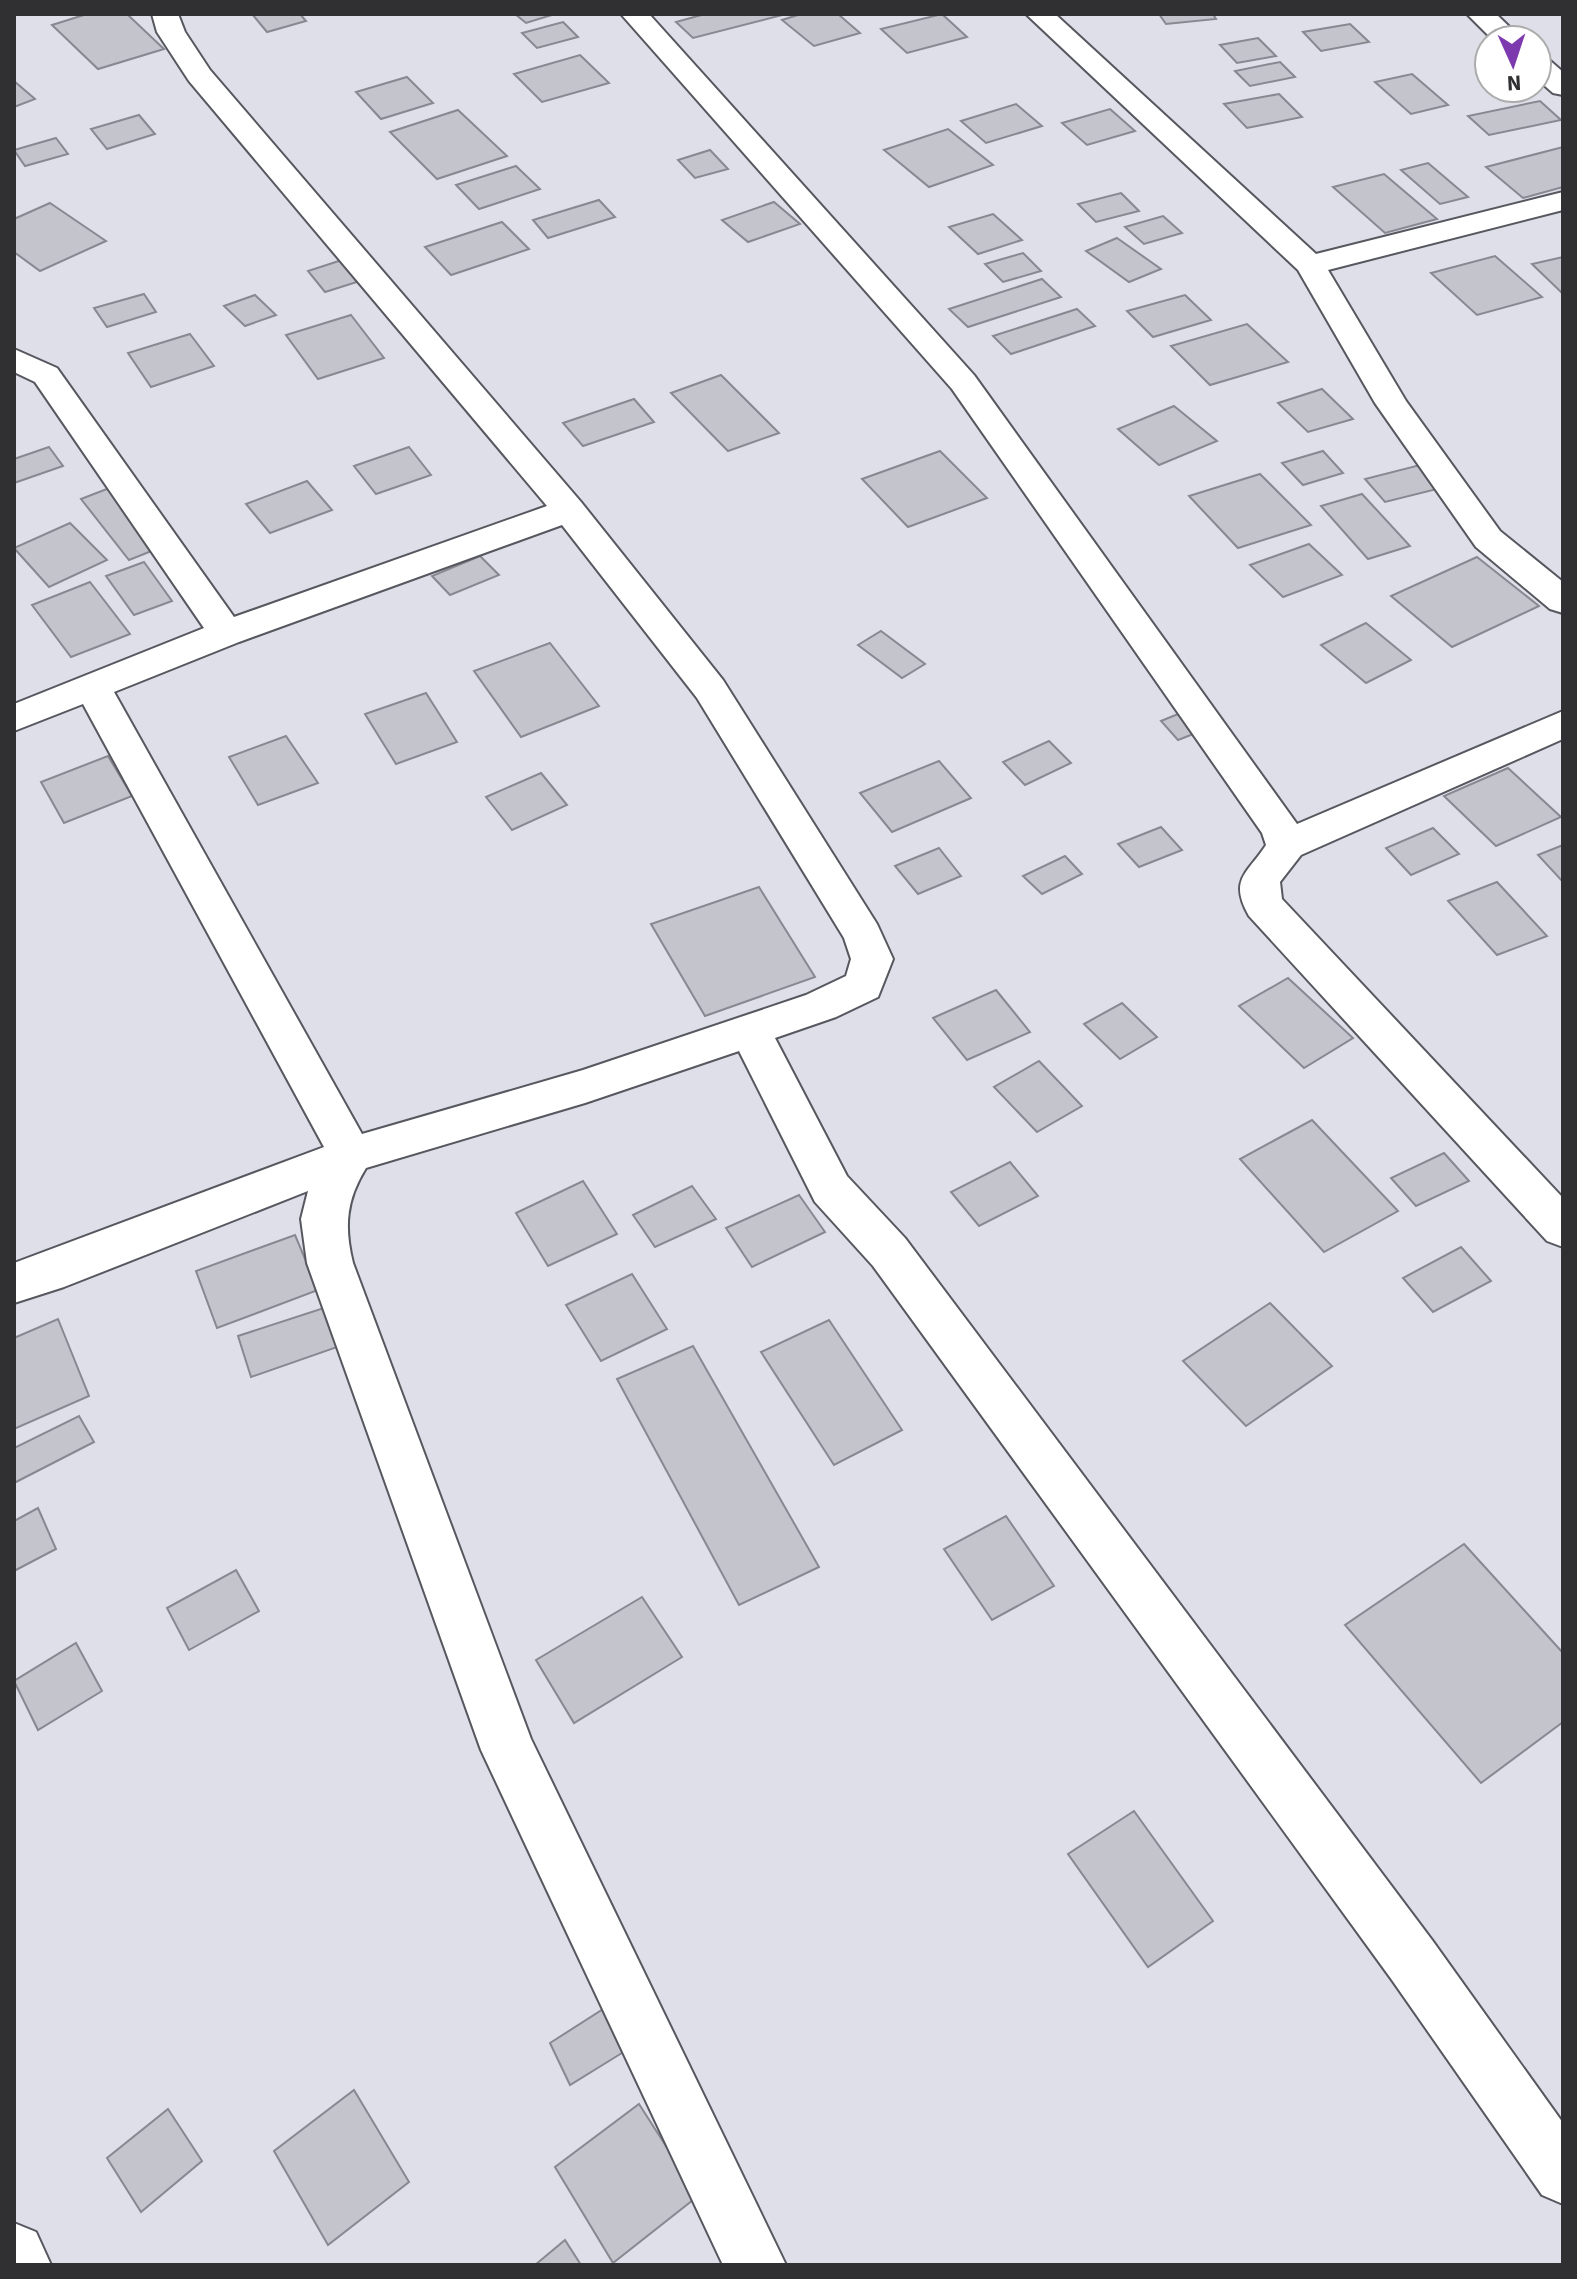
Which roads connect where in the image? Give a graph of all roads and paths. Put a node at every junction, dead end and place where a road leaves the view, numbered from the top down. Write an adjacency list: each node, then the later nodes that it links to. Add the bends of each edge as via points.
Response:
1 (165, 14): 7 (street, via 199,75)
2 (634, 14): 13 (street, via 963,382 1281,830)
3 (1039, 14): 5 (street)
4 (1563, 201): 5 (street)
5 (1310, 265): 8 (street, via 1391,403 1488,539)
6 (14, 359): 9 (street, via 46,375)
7 (569, 510): 9 (street); 14 (street, via 710,689 863,935 872,959 863,986)
8 (1563, 601)
9 (226, 633): 10 (street)
10 (93, 688): 11 (street); 15 (street)
11 (14, 718)
12 (1563, 724): 13 (street)
13 (1286, 845): 16 (street, via 1257,885 1263,905)
14 (749, 1029): 15 (street, via 585,1086); 18 (street, via 831,1189 889,1252 1412,1960)
15 (351, 1155): 17 (street); 21 (street, via 334,1180 323,1211 330,1263 508,1750)
16 (1563, 1228)
17 (14, 1283)
18 (1563, 2174)
19 (14, 2254): 20 (street)
20 (20, 2265)
21 (755, 2265)

